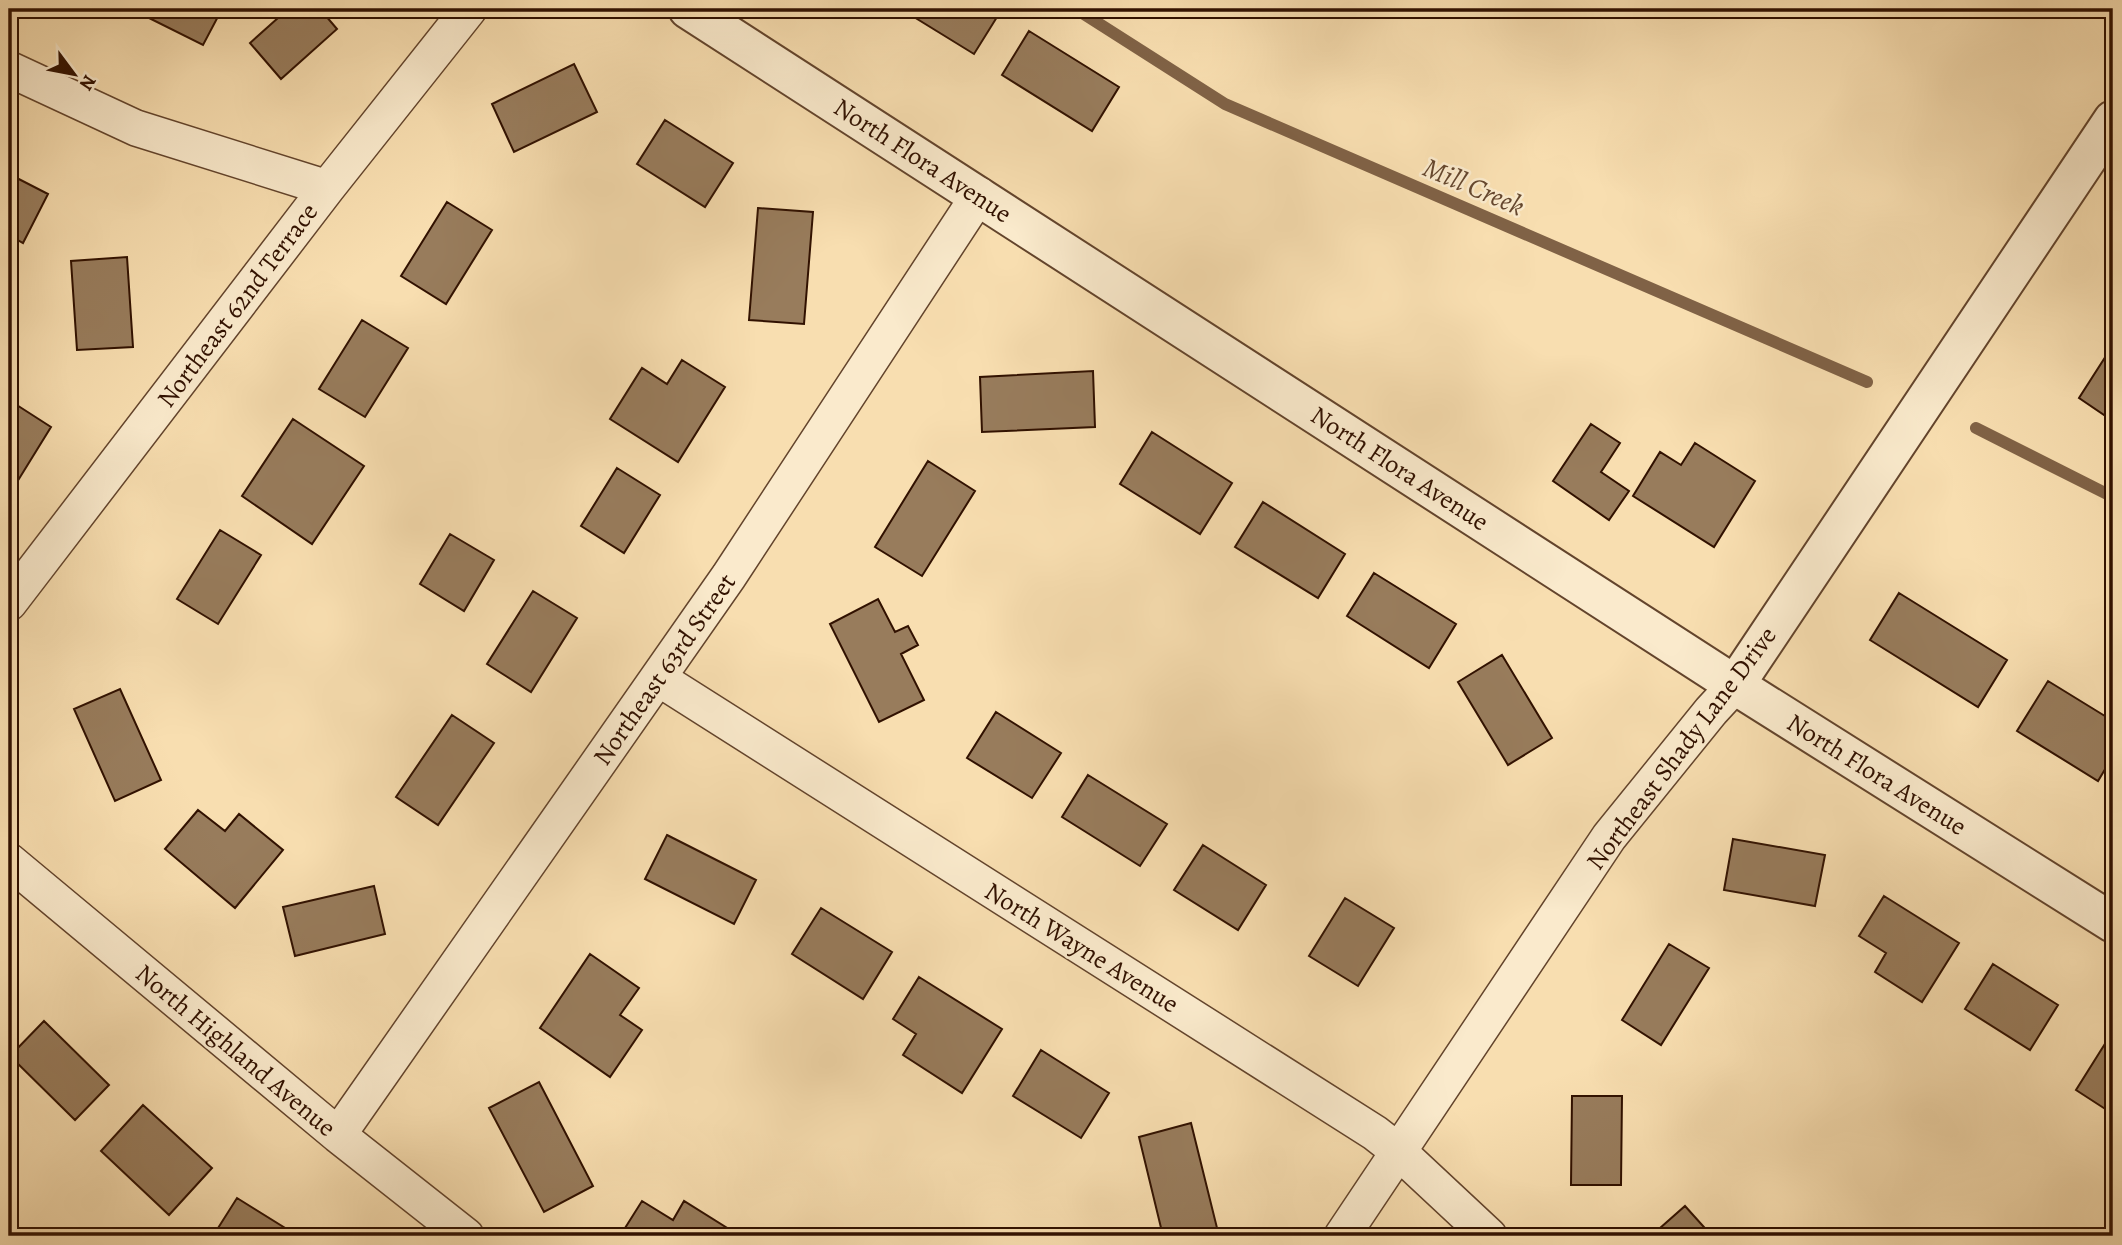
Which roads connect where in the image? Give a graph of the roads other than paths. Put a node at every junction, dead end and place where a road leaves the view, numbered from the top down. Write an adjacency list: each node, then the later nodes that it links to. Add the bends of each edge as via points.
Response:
1 (469, 9): 5 (street, Northeast 62nd Terrace)
2 (688, 9): 6 (street, North Flora Avenue)
3 (9, 69): 5 (street, via 136,128)
4 (2113, 121): 9 (street, Northeast Shady Lane Drive)
5 (327, 188): 7 (street, Northeast 62nd Terrace)
6 (979, 195): 8 (street, Northeast 63rd Street); 9 (street, North Flora Avenue)
7 (9, 603)
8 (658, 678): 12 (street, Northeast 63rd Street); 13 (street, North Wayne Avenue)
9 (1735, 685): 11 (street, North Flora Avenue); 13 (street, Northeast Shady Lane Drive, via 1609,837)
10 (9, 861): 12 (street, North Highland Avenue)
11 (2113, 923)
12 (338, 1135): 14 (street, North Highland Avenue)
13 (1398, 1151): 15 (street, Northeast Shady Lane Drive); 16 (street, North Wayne Avenue)
14 (466, 1236)
15 (1342, 1236)
16 (1489, 1236)

